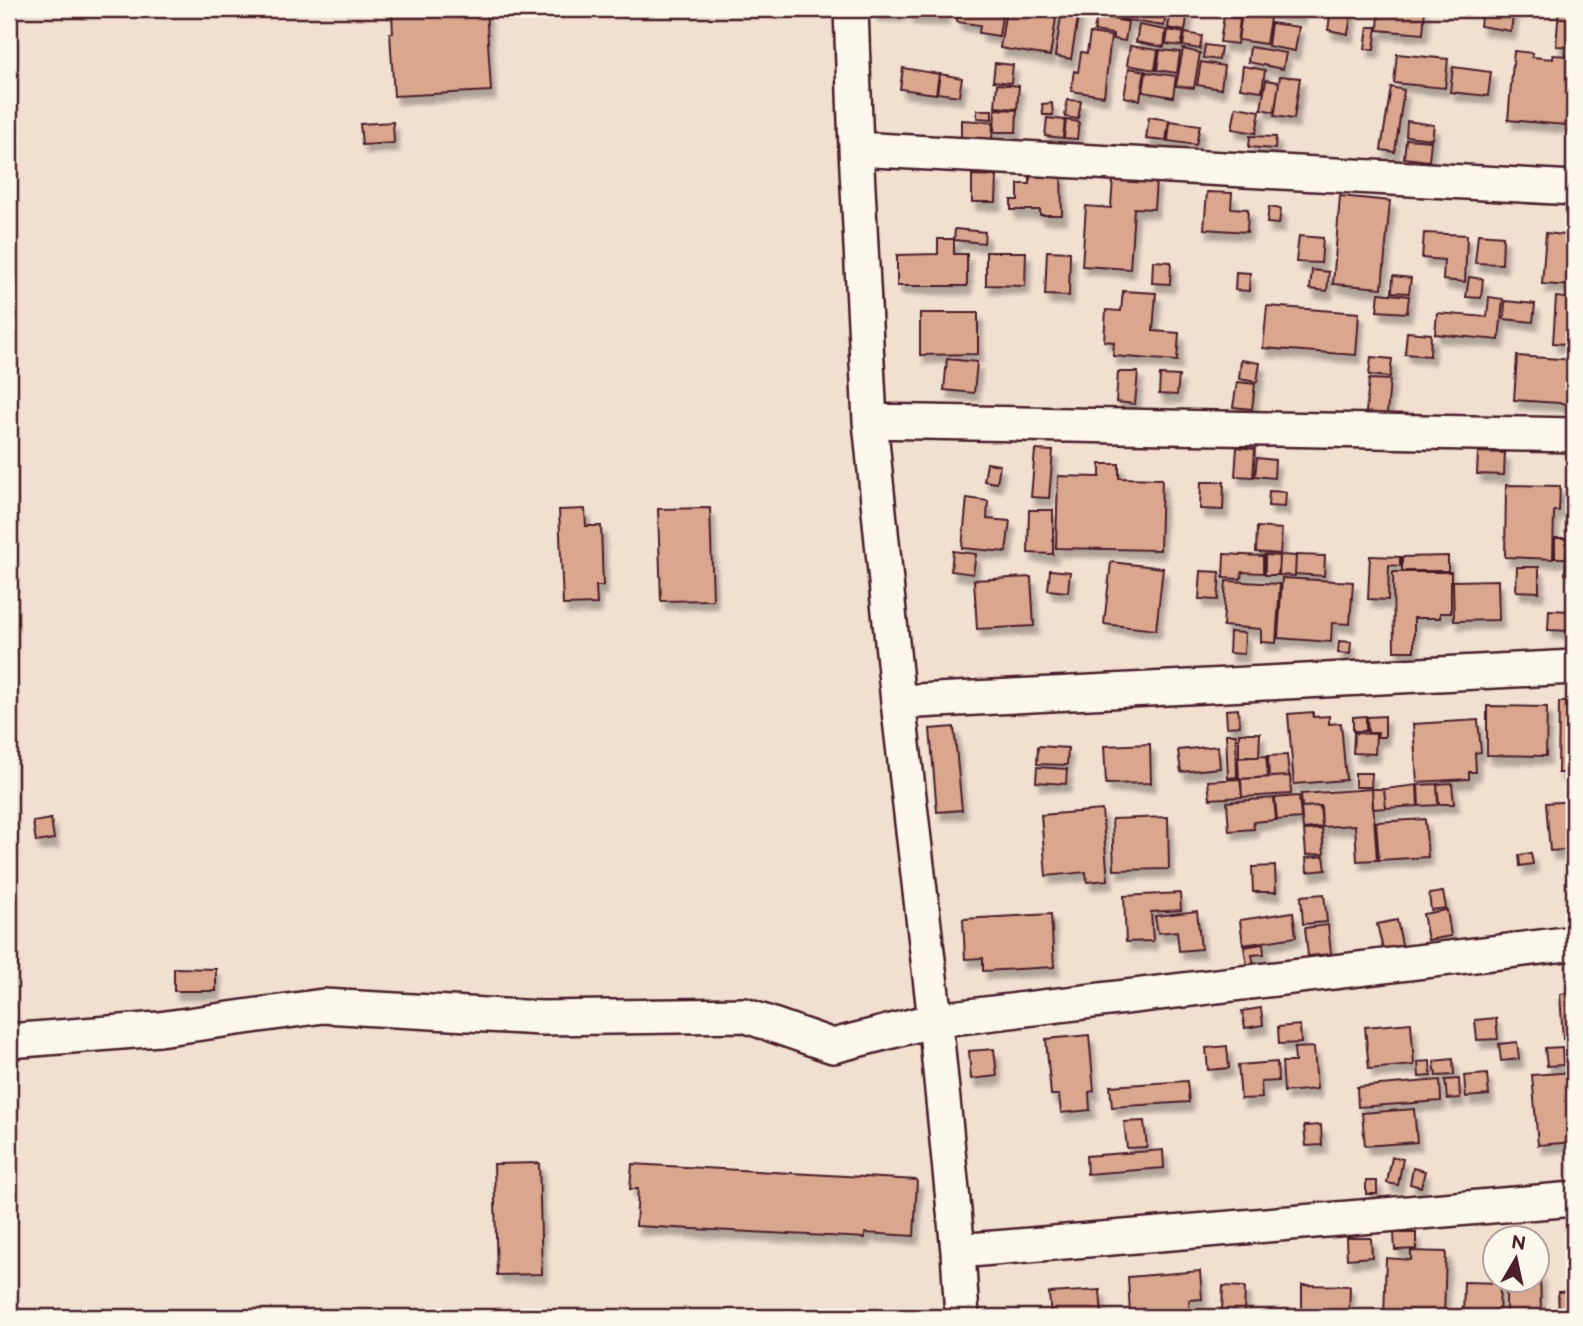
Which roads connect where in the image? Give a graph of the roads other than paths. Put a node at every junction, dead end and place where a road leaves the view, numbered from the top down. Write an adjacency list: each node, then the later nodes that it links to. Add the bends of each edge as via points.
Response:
1 (851, 9): 2 (street)
2 (856, 149): 3 (street); 4 (street)
3 (1574, 188)
4 (870, 421): 5 (street); 7 (street)
5 (1574, 435)
6 (1574, 667): 7 (street)
7 (898, 702): 9 (street)
8 (1574, 943): 9 (street)
9 (934, 1020): 10 (street, via 833,1046 744,1015 542,1018 323,1006 159,1029); 12 (street)
10 (9, 1041)
11 (1574, 1199): 12 (street)
12 (958, 1251): 13 (street)
13 (962, 1317)

